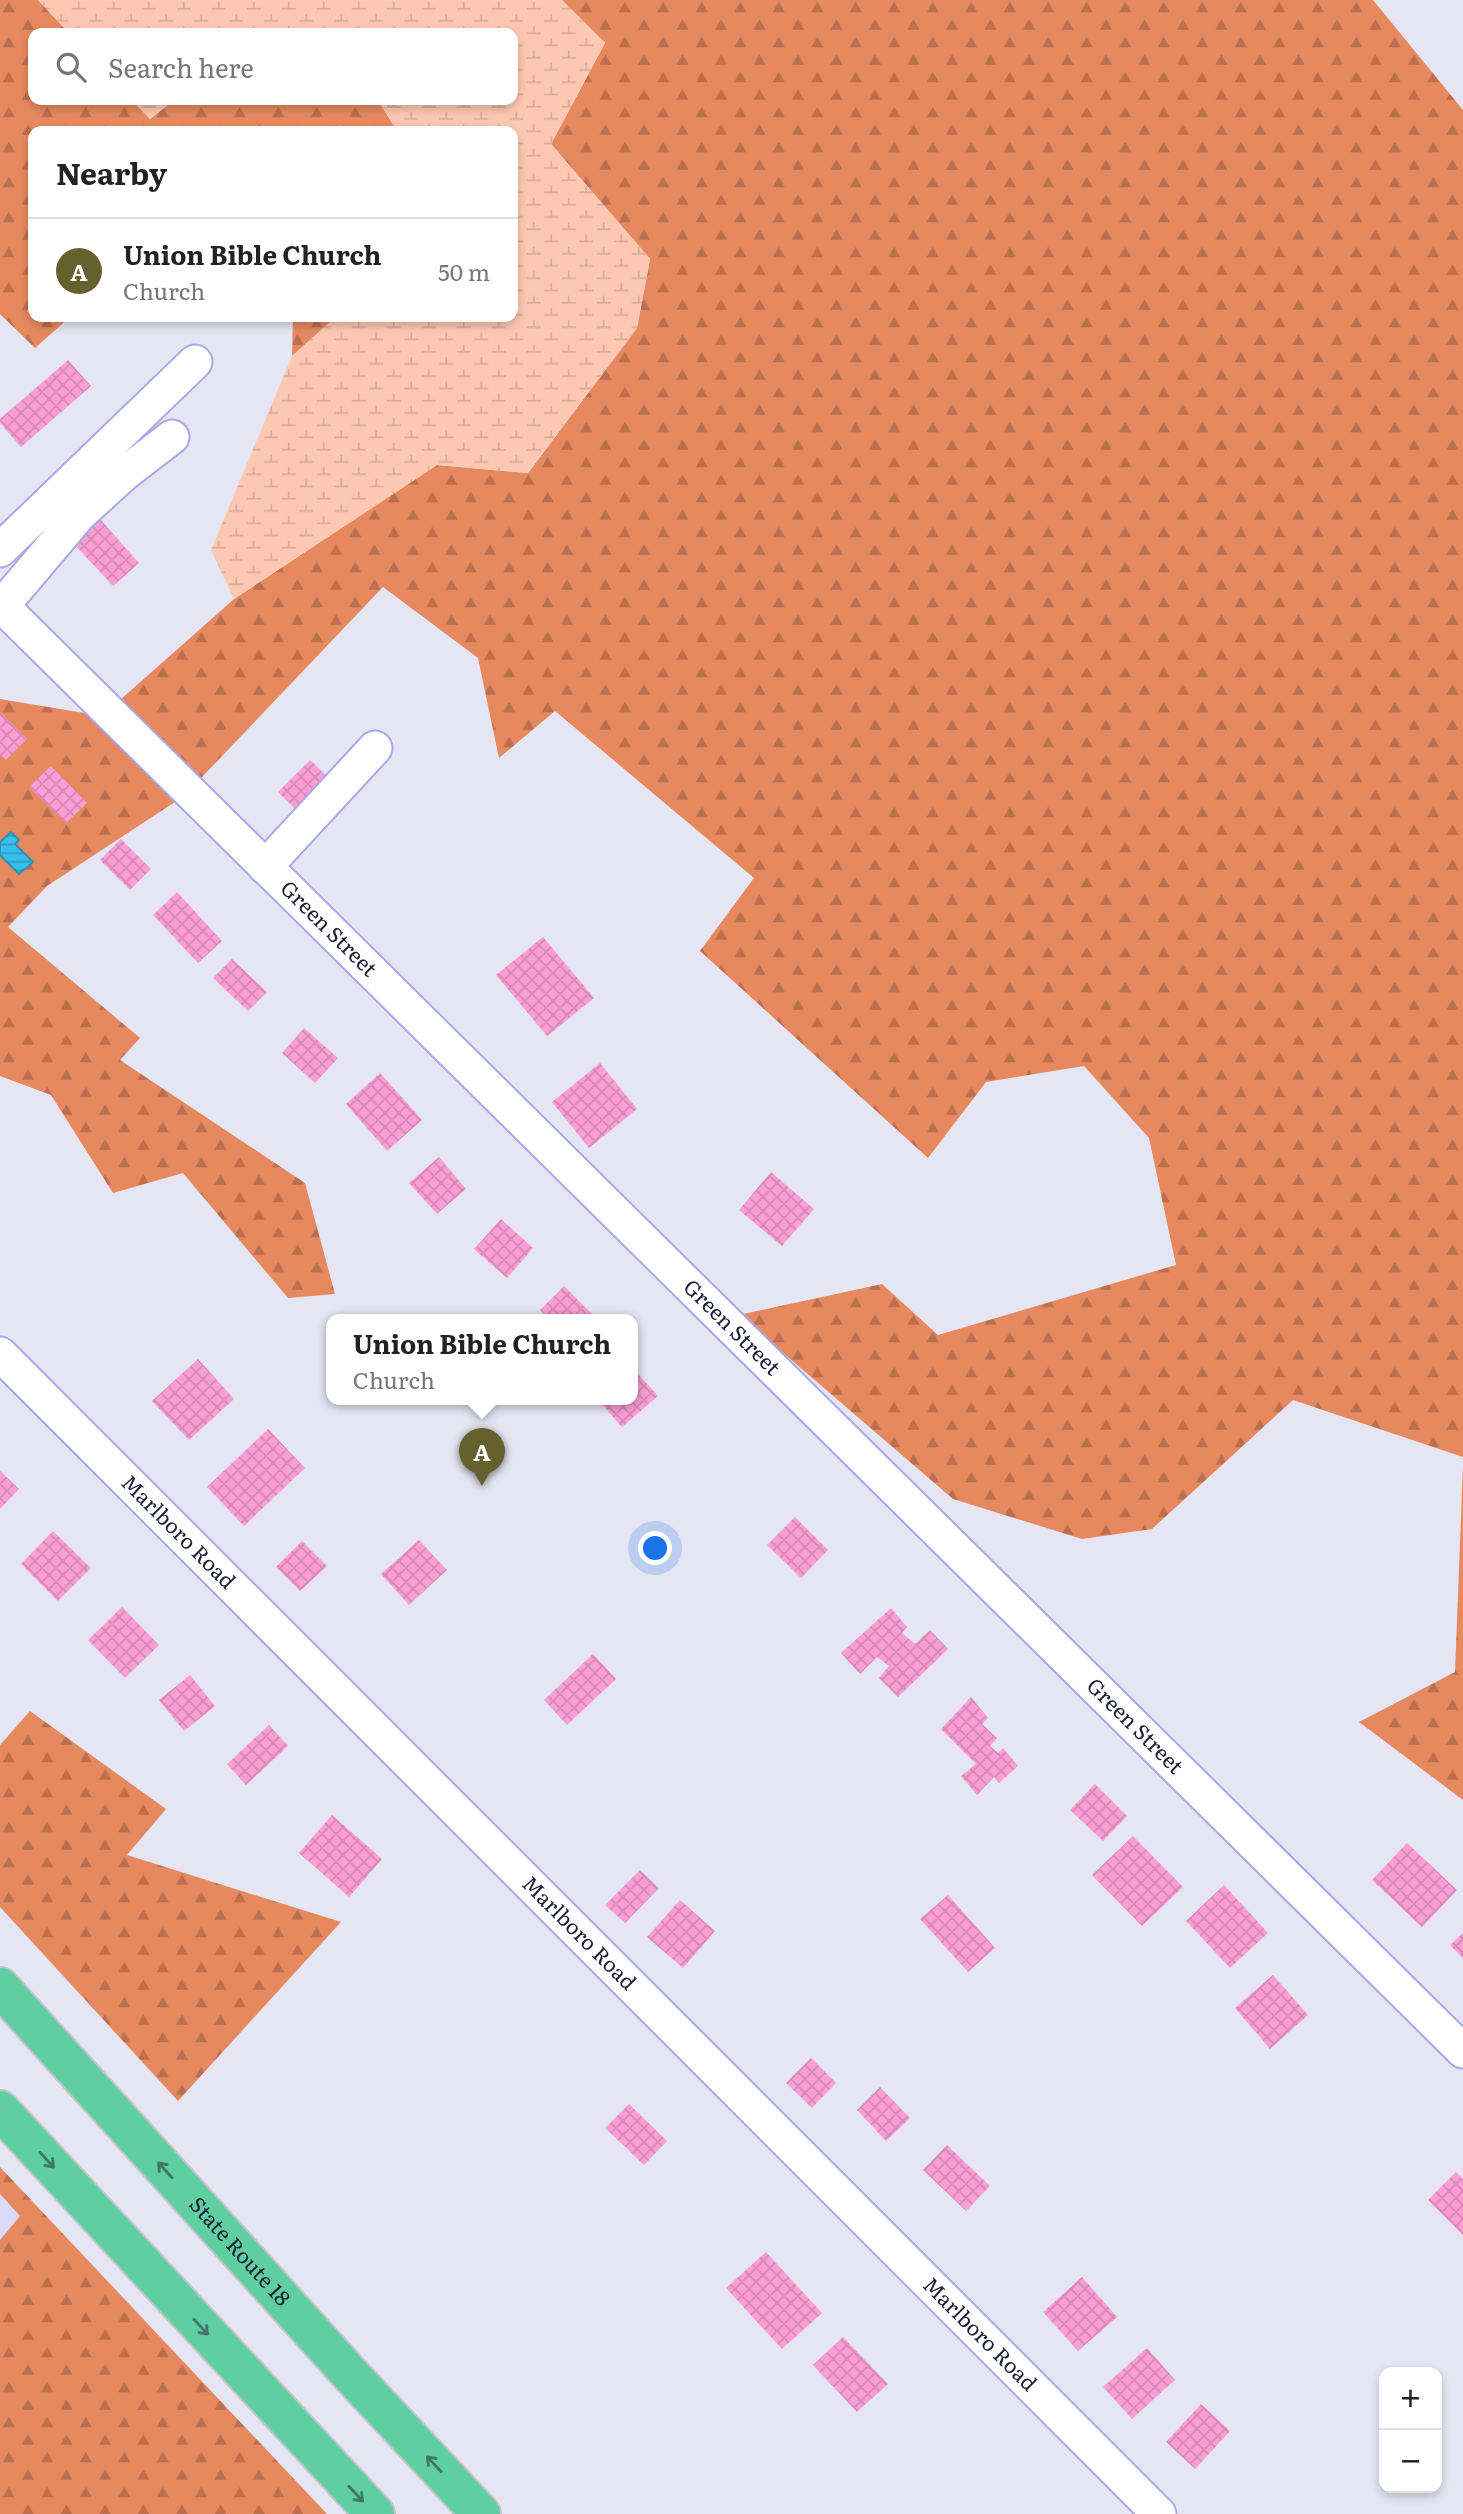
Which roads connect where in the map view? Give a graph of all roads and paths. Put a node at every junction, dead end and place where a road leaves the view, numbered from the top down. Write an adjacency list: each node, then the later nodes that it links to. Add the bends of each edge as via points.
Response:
1 (195, 362): 3 (street)
2 (172, 437): 4 (street, via 79,515)
3 (0, 550)
4 (1, 605): 6 (street, Green Street)
5 (375, 748): 6 (street)
6 (265, 867): 9 (street, Green Street)
7 (0, 1354): 13 (street, Marlboro Road)
8 (0, 1987): 12 (highway, State Route 18, one-way to 8)
9 (1463, 2051)
10 (0, 2110): 11 (highway, one-way to 11)
11 (374, 2514)
12 (481, 2514)
13 (1159, 2514)

